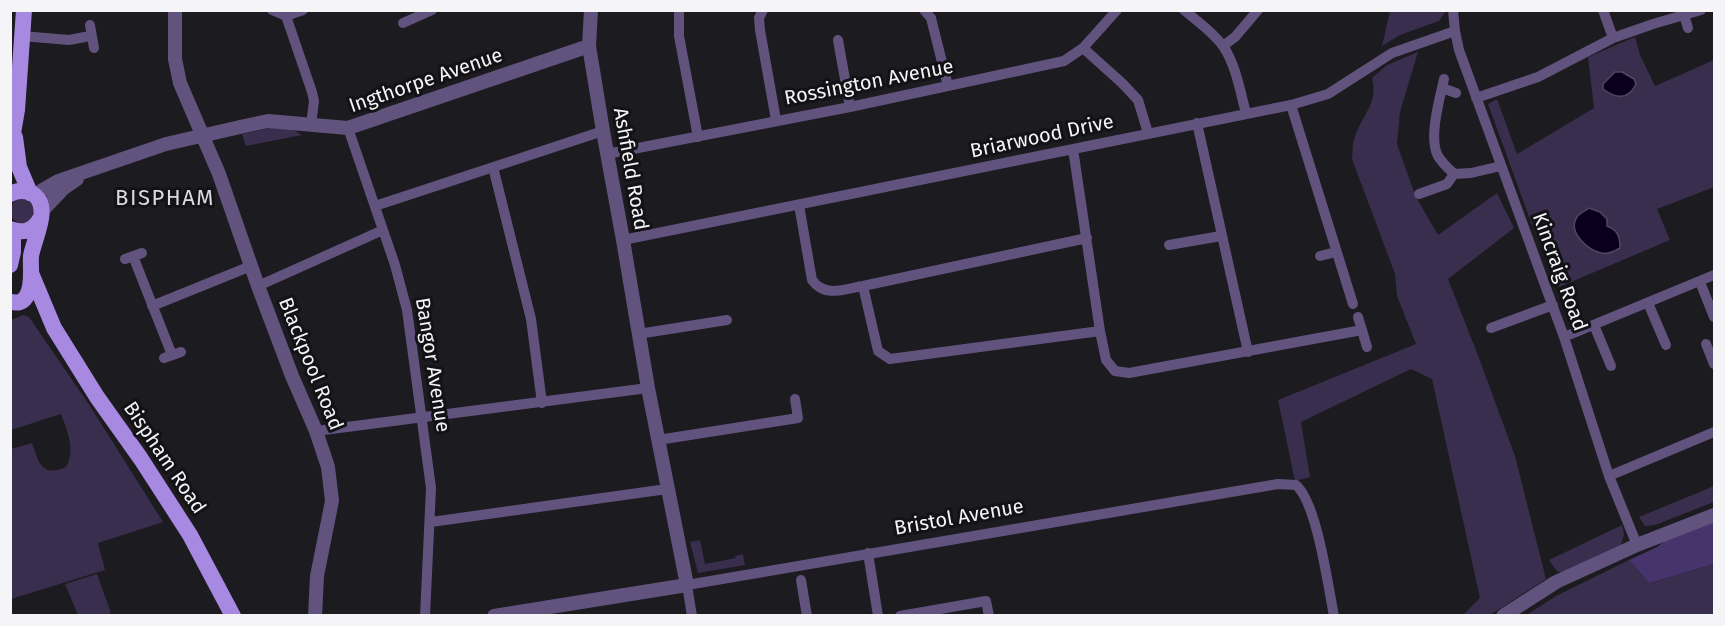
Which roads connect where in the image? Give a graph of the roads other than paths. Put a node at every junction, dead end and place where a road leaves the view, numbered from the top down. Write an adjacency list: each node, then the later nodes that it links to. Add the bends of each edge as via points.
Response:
1 (24, 10): 21 (main road)
2 (175, 10): 41 (street, Blackpool Road, via 176,66)
3 (272, 10): 17 (street)
4 (303, 10): 17 (street)
5 (432, 10): 18 (street)
6 (591, 10): 24 (street, Ashfield Road)
7 (680, 10): 42 (street, via 679,36)
8 (763, 10): 34 (street, via 760,30)
9 (924, 10): 28 (street, via 931,18)
10 (1117, 10): 27 (street, Rossington Avenue)
11 (1184, 10): 25 (street)
12 (1258, 10): 25 (street)
13 (1453, 10): 20 (street, Kincraig Road)
14 (1603, 10): 22 (street)
15 (1701, 10): 16 (street)
16 (1684, 15): 19 (street); 22 (street)
17 (286, 16): 36 (street, via 314,101)
18 (403, 24)
19 (1688, 28)
20 (1455, 32): 30 (street, Kincraig Road); 31 (street, Briarwood Drive, via 1392,53 1328,94)
21 (22, 36): 26 (street, via 69,40 90,30); 40 (main road)
22 (1612, 38): 30 (street, via 1538,76)
23 (842, 45): 32 (street)
24 (589, 46): 37 (street, Ingthorpe Avenue); 38 (street, Ashfield Road)
25 (1223, 46): 33 (street)
26 (93, 48)
27 (1083, 48): 28 (street, Rossington Avenue, via 1064,62); 39 (street, via 1138,100)
28 (948, 86): 32 (street, Rossington Avenue)
29 (1456, 93): 49 (street, via 1443,84 1435,118 1436,153)
30 (1476, 98): 46 (street, Kincraig Road)
31 (1291, 105): 33 (street, Briarwood Drive); 62 (street)
32 (850, 106): 34 (street, Rossington Avenue)
33 (1246, 113): 35 (street, Briarwood Drive)
34 (776, 120): 42 (street, Rossington Avenue)
35 (1197, 123): 39 (street, Briarwood Drive); 58 (street)
36 (311, 125): 37 (street, Ingthorpe Avenue); 41 (street, Ingthorpe Avenue, via 268,121)
37 (348, 128): 54 (street, Bangor Avenue)
38 (603, 130): 45 (street, Ashfield Road); 47 (street)
39 (1148, 133): 43 (street, Briarwood Drive)
40 (15, 134): 44 (main road); 51 (main road, via 20,167)
41 (201, 136): 48 (street, Ingthorpe Avenue); 66 (street, Blackpool Road)
42 (698, 137): 45 (street, Rossington Avenue)
43 (1073, 149): 53 (street, Briarwood Drive); 59 (street)
44 (10, 151)
45 (607, 154): 60 (street, Ashfield Road)
46 (1501, 166): 49 (street); 75 (street, Kincraig Road)
47 (493, 167): 54 (street); 96 (street, via 531,319)
48 (86, 172): 51 (street, Ingthorpe Avenue); 55 (street, via 64,188)
49 (1455, 174): 52 (street, via 1447,184)
50 (10, 194): 51 (main road)
51 (32, 194): 55 (main road, via 40,202)
52 (1419, 194)
53 (798, 205): 60 (street, Briarwood Drive); 71 (street, via 812,280 818,288 828,292)
54 (375, 206): 57 (street, Bangor Avenue)
55 (41, 215): 56 (main road, via 32,229); 67 (main road)
56 (12, 230): 65 (main road)
57 (383, 230): 70 (street); 97 (street, Bangor Avenue, via 407,310)
58 (1221, 236): 61 (street); 90 (street)
59 (1087, 238): 71 (street); 83 (street)
60 (623, 240): 85 (street, Ashfield Road)
61 (1169, 245)
62 (1336, 252): 64 (street); 74 (street)
63 (134, 256): 76 (street)
64 (1320, 256)
65 (10, 265)
66 (252, 266): 70 (street, Blackpool Road); 76 (street)
67 (31, 273): 72 (main road, via 29,292); 81 (main road, Bispham Road)
68 (1714, 275): 69 (street)
69 (1700, 282): 73 (street); 78 (street)
70 (258, 286): 98 (street, Blackpool Road)
71 (863, 286): 83 (street, via 878,351 890,359)
72 (16, 302): 81 (main road, Bispham Road)
73 (1648, 303): 80 (street); 88 (street)
74 (1353, 304)
75 (1553, 305): 82 (street); 86 (street, Kincraig Road)
76 (152, 306): 91 (street)
77 (1358, 317): 84 (street)
78 (1714, 317)
79 (727, 320): 85 (street)
80 (1594, 325): 86 (street); 93 (street)
81 (54, 328): 109 (main road, Bispham Road, via 190,535)
82 (1491, 328)
83 (1100, 330): 90 (street, via 1106,360 1115,371 1129,373)
84 (1362, 330): 89 (street); 90 (street)
85 (638, 334): 94 (street, Ashfield Road)
86 (1564, 337): 101 (street, Kincraig Road)
87 (1706, 344): 92 (street)
88 (1666, 345)
89 (1367, 347)
90 (1248, 352)
91 (172, 355)
92 (1714, 364)
93 (1611, 366)
94 (648, 388): 96 (street); 100 (street, Ashfield Road)
95 (795, 399): 100 (street, via 798,418)
96 (542, 403): 97 (street)
97 (423, 417): 98 (street); 104 (street, Bangor Avenue)
98 (316, 431): 110 (street, Blackpool Road, via 328,466 332,501 317,576)
99 (1714, 432): 101 (street)
100 (658, 440): 102 (street, Ashfield Road)
101 (1609, 476): 105 (street, Kincraig Road)
102 (667, 489): 104 (street); 108 (street, Ashfield Road)
103 (1714, 515): 105 (street)
104 (431, 522): 111 (street, Bangor Avenue)
105 (1637, 545): 119 (street, via 1551,585)
106 (868, 553): 108 (street, Bristol Avenue); 115 (street); 118 (street, Bristol Avenue, via 1272,484 1296,485 1305,496 1315,526)
107 (801, 580): 114 (street)
108 (687, 585): 112 (street, Bristol Avenue); 113 (street, Ashfield Road)
109 (233, 615)
110 (315, 615)
111 (425, 615)
112 (494, 615)
113 (692, 615)
114 (807, 615)
115 (878, 615)
116 (900, 615): 117 (street, via 986,601)
117 (988, 615)
118 (1334, 615)
119 (1503, 615)

